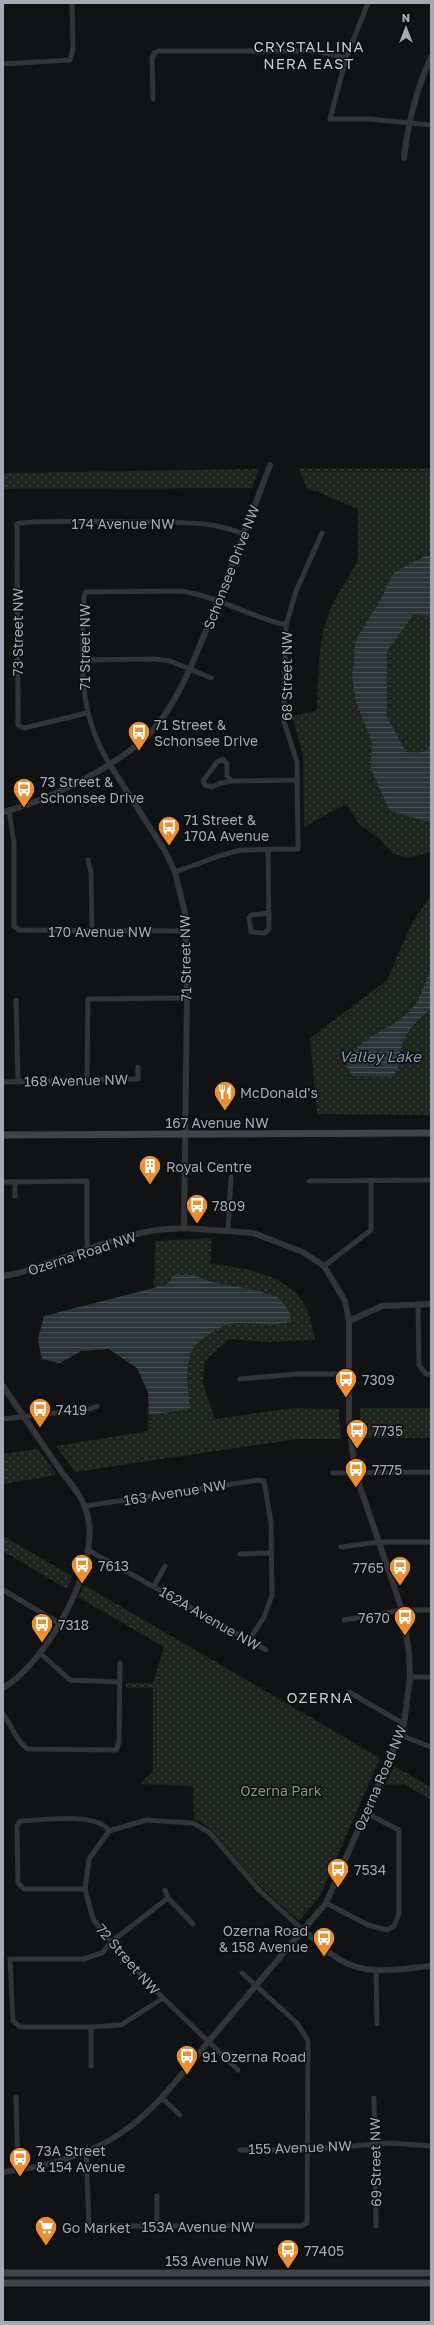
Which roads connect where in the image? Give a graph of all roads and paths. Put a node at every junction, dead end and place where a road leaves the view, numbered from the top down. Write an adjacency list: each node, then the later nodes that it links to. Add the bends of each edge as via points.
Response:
1 (72, 3): 5 (street, via 73,50 70,60)
2 (368, 3): 4 (street)
3 (431, 57): 7 (street)
4 (346, 58): 6 (street, via 304,51 159,51 154,53 152,59); 7 (street, via 330,119)
5 (3, 64)
6 (153, 99)
7 (408, 122): 8 (street); 9 (street)
8 (431, 125)
9 (404, 158)
10 (270, 465): 12 (street, Schonsee Drive NW)
11 (322, 532): 15 (street, 68 Street NW, via 296,591)
12 (244, 534): 13 (street, 174 Avenue NW, via 195,523 20,523 17,524); 14 (street, Schonsee Drive NW)
13 (16, 539): 19 (street, 73 Street NW, via 18,725 24,728)
14 (218, 601): 15 (street, via 260,618); 16 (street, 71 Street NW, via 181,591 86,592); 17 (street, Schonsee Drive NW)
15 (286, 625): 21 (street, 68 Street NW, via 284,722 294,752)
16 (83, 660): 17 (street, via 154,659); 19 (street, 71 Street NW)
17 (190, 668): 18 (street); 20 (street, Schonsee Drive NW, via 160,722 142,741)
18 (211, 678)
19 (87, 713): 20 (street, 71 Street NW, via 97,742)
20 (110, 765): 23 (street, Schonsee Drive NW, via 43,797); 26 (street, 71 Street NW, via 160,841)
21 (298, 780): 22 (street); 24 (street, 68 Street NW, via 298,849)
22 (232, 781): 22 (street, via 227,776 227,764 223,760 217,762 203,781 205,785 212,787 221,782)
23 (6, 811): 28 (street, 170 Avenue NW, via 14,843 14,926 27,931)
24 (268, 849): 26 (street, via 241,850); 27 (street)
25 (88, 860): 28 (street, via 91,873)
26 (175, 872): 29 (street, 71 Street NW)
27 (269, 914): 27 (street, via 268,932 251,932 251,915)
28 (92, 931): 29 (street, 170 Avenue NW)
29 (187, 931): 30 (street, 71 Street NW)
30 (187, 998): 33 (street, via 88,999); 38 (street, 71 Street NW)
31 (16, 1000): 35 (street)
32 (138, 1067): 33 (street, 168 Avenue NW, via 138,1079)
33 (87, 1080): 35 (street, 168 Avenue NW)
34 (3, 1082): 35 (street, 168 Avenue NW)
35 (18, 1082)
36 (431, 1134): 38 (main road, 167 Avenue NW)
37 (3, 1135): 38 (main road, 167 Avenue NW)
38 (184, 1136): 46 (street, 71 Street NW)
39 (231, 1177): 47 (street)
40 (371, 1180): 41 (street); 42 (street); 49 (street, via 371,1230)
41 (431, 1180)
42 (309, 1181)
43 (3, 1182): 44 (street)
44 (15, 1182): 45 (street); 48 (street, via 87,1180)
45 (15, 1196)
46 (184, 1228): 47 (street, Ozerna Road NW); 48 (street, Ozerna Road NW, via 126,1236)
47 (228, 1230): 49 (street, Ozerna Road NW, via 254,1233 303,1252)
48 (87, 1248): 50 (street, Ozerna Road NW, via 20,1273)
49 (324, 1266): 53 (street, Ozerna Road NW, via 345,1301)
50 (3, 1276)
51 (418, 1304): 52 (street); 53 (street, via 382,1306); 55 (street, via 419,1365)
52 (431, 1304)
53 (349, 1321): 54 (street, Ozerna Road NW)
54 (350, 1374): 56 (street, via 297,1374); 61 (street, Ozerna Road NW, via 349,1420)
55 (428, 1374)
56 (240, 1379)
57 (3, 1386): 59 (street)
58 (97, 1406): 59 (street)
59 (24, 1417): 60 (street); 64 (street)
60 (3, 1419)
61 (355, 1472): 62 (street); 63 (street); 65 (street, Ozerna Road NW)
62 (431, 1472)
63 (333, 1473)
64 (85, 1506): 68 (street, via 89,1525); 69 (street, 163 Avenue NW, via 209,1486 264,1481 271,1523)
65 (379, 1542): 66 (street); 67 (street); 74 (street, Ozerna Road NW)
66 (431, 1542)
67 (341, 1547)
68 (88, 1550): 72 (street, 162A Avenue NW); 77 (street, via 82,1574)
69 (272, 1553): 70 (street); 78 (street, via 272,1595 264,1617)
70 (240, 1554)
71 (165, 1566): 72 (street, 162A Avenue NW)
72 (154, 1586): 78 (street, 162A Avenue NW)
73 (3, 1590): 77 (street)
74 (402, 1610): 75 (street); 76 (street); 83 (street, Ozerna Road NW)
75 (431, 1610)
76 (344, 1620)
77 (59, 1623): 80 (street)
78 (249, 1640): 79 (street, 162A Avenue NW)
79 (266, 1650)
80 (40, 1653): 84 (street, via 70,1680); 85 (street, via 23,1673)
81 (120, 1663): 84 (street)
82 (431, 1677): 83 (street)
83 (410, 1678): 88 (street, Ozerna Road NW)
84 (119, 1682): 87 (street, via 119,1742 116,1750 35,1750 22,1745)
85 (3, 1688)
86 (349, 1692): 88 (street)
87 (3, 1714)
88 (404, 1724): 89 (street, Ozerna Road NW)
89 (400, 1735): 90 (street); 91 (street, Ozerna Road NW)
90 (431, 1747)
91 (366, 1813): 96 (street, Ozerna Road NW); 96 (street, via 399,1830 399,1914 394,1926 387,1930 368,1925)
92 (109, 1831): 93 (street, 72 Street NW, via 89,1859); 93 (street, via 106,1825 89,1819 20,1821 17,1826 18,1883 24,1889); 98 (street, via 146,1820 193,1823 210,1833 259,1890)
93 (84, 1889): 99 (street, 72 Street NW, via 93,1918)
94 (165, 1890): 95 (street)
95 (168, 1898): 97 (street); 99 (street)
96 (326, 1903): 98 (street, Ozerna Road NW)
97 (193, 1924)
98 (304, 1930): 101 (street, via 337,1958 356,1967); 103 (street, Ozerna Road NW)
99 (111, 1942): 104 (street, 72 Street NW); 106 (street, via 102,1953 83,1959 10,1959 13,2021 20,2027)
100 (431, 1966): 101 (street)
101 (376, 1971): 105 (street)
102 (242, 1973): 103 (street)
103 (256, 1986): 107 (street, Ozerna Road NW); 116 (street, via 297,2023 308,2041)
104 (163, 1998): 106 (street, via 121,2025); 107 (street, 72 Street NW)
105 (377, 2024)
106 (91, 2027): 108 (street)
107 (209, 2041): 109 (street); 111 (street, Ozerna Road NW)
108 (91, 2066)
109 (238, 2070)
110 (16, 2097): 119 (street)
111 (162, 2098): 113 (street); 118 (street, Ozerna Road NW, via 110,2140)
112 (374, 2098): 114 (street, 69 Street NW)
113 (180, 2115)
114 (375, 2143): 115 (street, 155 Avenue NW); 116 (street, 155 Avenue NW); 123 (street, 69 Street NW)
115 (431, 2146)
116 (308, 2149): 117 (street, 155 Avenue NW); 122 (street, 153A Avenue NW, via 307,2223 301,2226)
117 (240, 2150)
118 (86, 2151): 119 (street, Ozerna Road NW, via 46,2165); 122 (street, 153A Avenue NW, via 88,2226)
119 (18, 2170): 120 (street, Ozerna Road NW)
120 (3, 2172)
121 (157, 2196): 122 (street)
122 (157, 2226)
123 (376, 2226)
124 (431, 2272): 125 (main road, 153 Avenue NW)
125 (3, 2273)
126 (3, 2283): 127 (main road, 153 Avenue NW)
127 (431, 2283)

